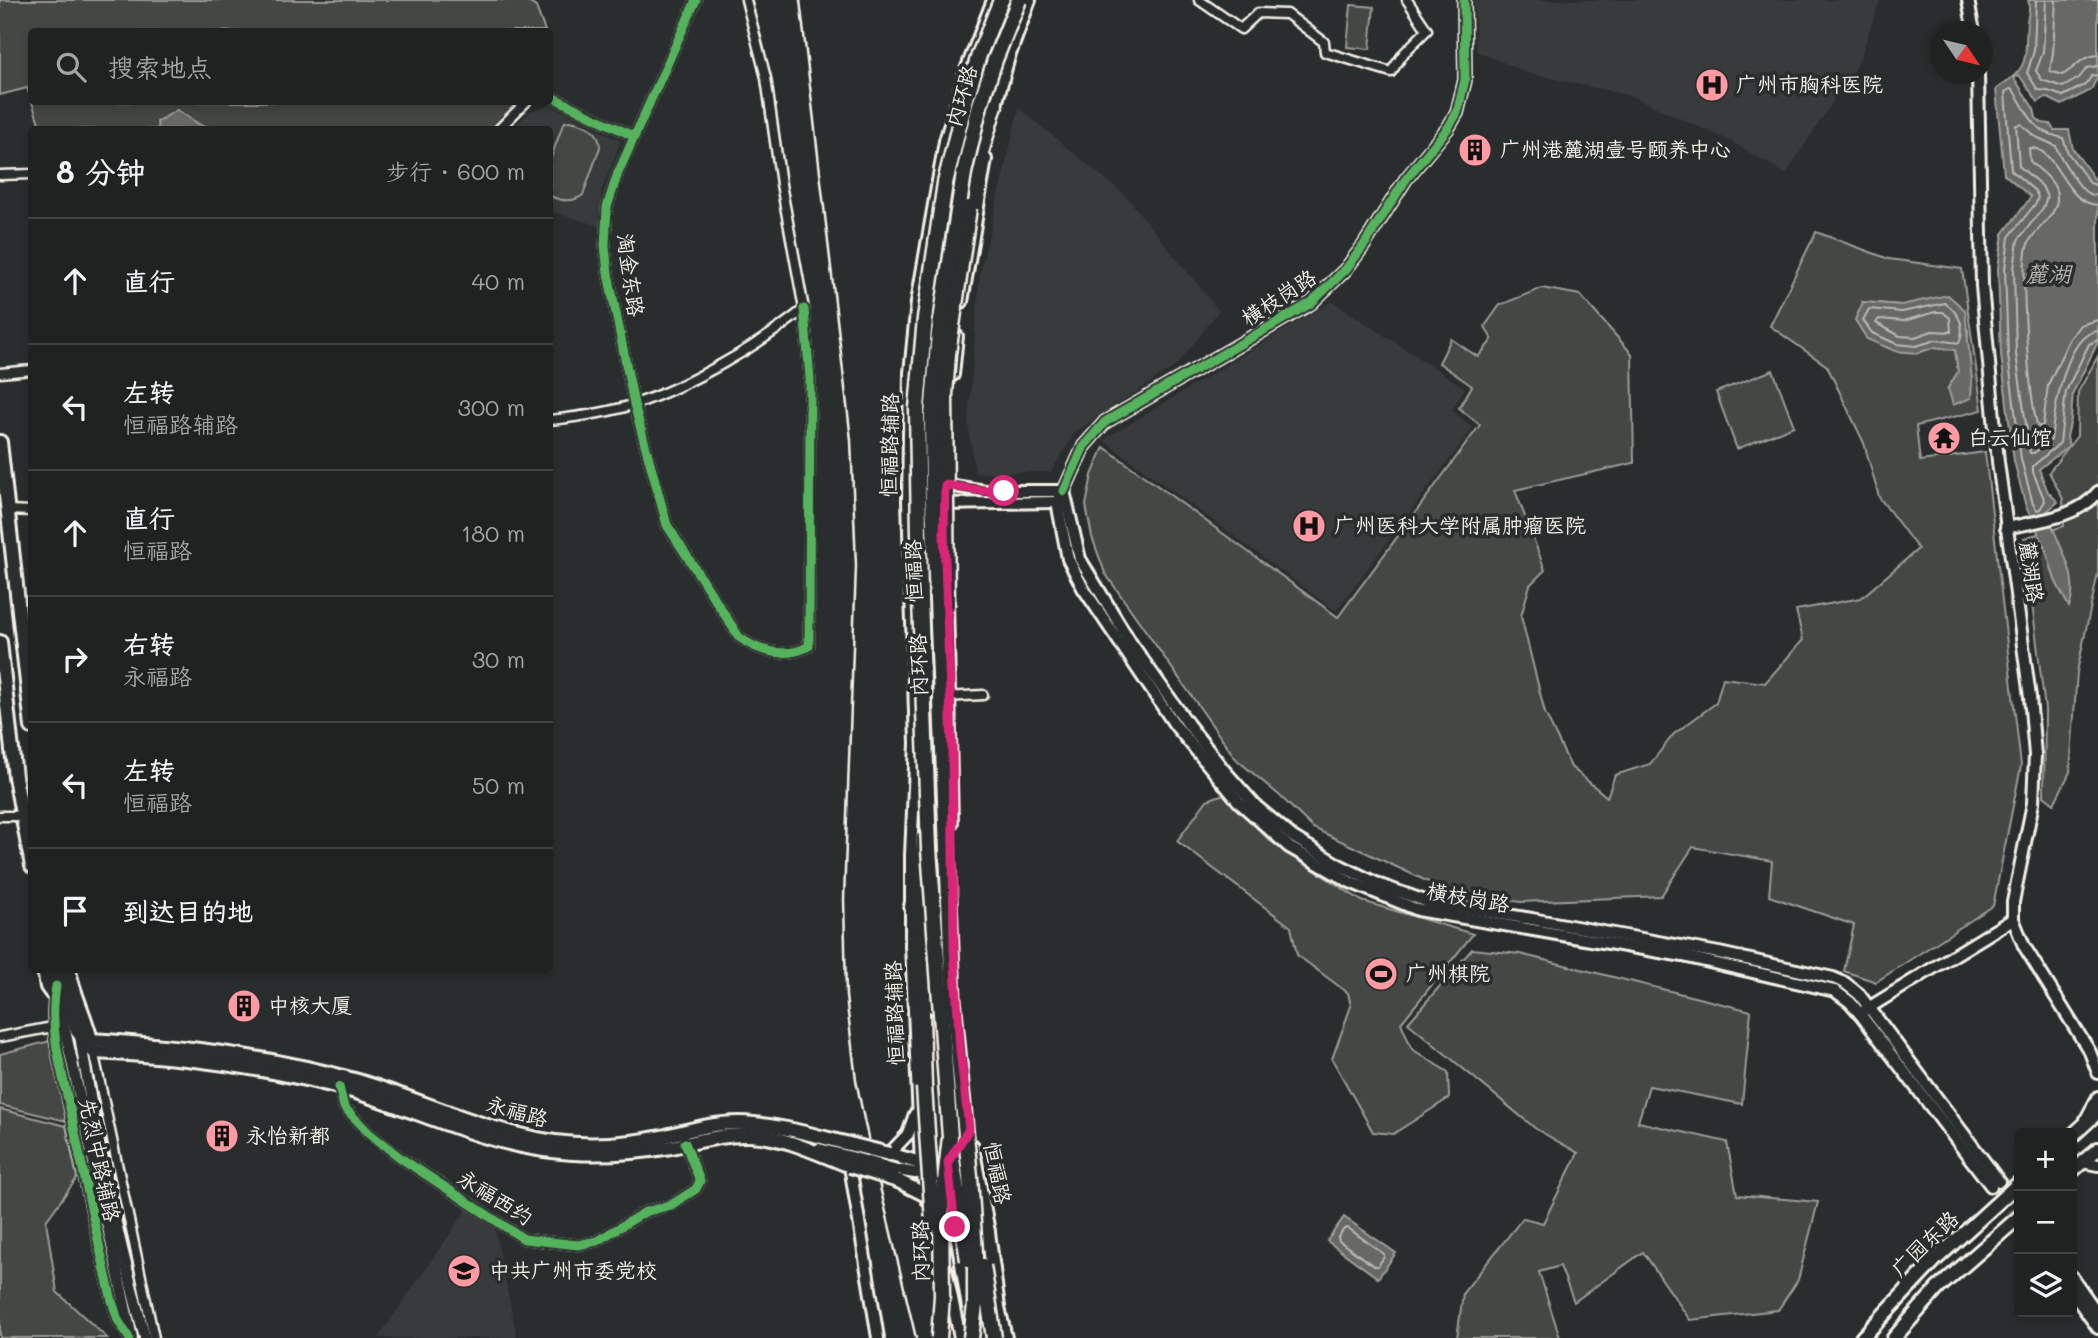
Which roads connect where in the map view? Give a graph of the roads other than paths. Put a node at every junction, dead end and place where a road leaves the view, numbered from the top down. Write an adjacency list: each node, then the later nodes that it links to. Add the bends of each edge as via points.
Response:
1 (696, 0): 18 (street, 淘金东路)
2 (746, 0): 21 (street, via 766,78)
3 (993, 0): 31 (main road, 恒福路辅路, via 955,106 938,175 917,302 910,364)
4 (1002, 0): 31 (main road, 恒福路, via 966,103 944,203 922,358); 68 (highway, 内环路, bridge, via 979,55 945,183 918,398 929,849)
5 (1018, 0): 12 (main road, 恒福路); 41 (highway, 内环路, bridge, via 971,140 935,365 933,501)
6 (1030, 0): 16 (main road)
7 (1199, 0): 8 (street, via 1241,29 1258,13 1286,14 1324,43 1325,51 1391,72 1427,30)
8 (1407, 0)
9 (1464, 0): 29 (main road, 横枝岗路, via 1465,80 1457,113 1346,269 1299,310 1105,422 1084,446)
10 (1968, 0): 11 (main road)
11 (1972, 21)
12 (988, 75): 16 (main road); 27 (main road, 恒福路, via 963,166 940,307 931,400)
13 (1978, 84): 36 (main road, 麓湖路, via 1982,286)
14 (553, 97): 18 (street)
15 (523, 105): 17 (street)
16 (995, 105): 28 (main road, via 957,339); 41 (highway, bridge, via 969,208 948,354)
17 (502, 126)
18 (633, 136): 24 (street, 淘金东路, via 611,192 605,246)
19 (28, 174): 20 (street)
20 (0, 175)
21 (804, 309): 24 (street, via 765,338); 24 (street, 淘金东路, via 810,379 809,646 798,653 773,652 739,637 667,525)
22 (28, 370): 23 (street)
23 (0, 373)
24 (634, 404): 25 (street)
25 (553, 420)
26 (0, 442): 34 (main road)
27 (930, 483): 28 (main road); 31 (main road, 恒福路)
28 (945, 485): 29 (main road, via 985,491); 33 (main road)
29 (1064, 491): 32 (main road, 横枝岗路); 54 (main road, 横枝岗路, via 1080,559 1131,643 1224,770 1256,806 1293,837 1350,871 1417,899 1706,950 1833,978 1852,988)
30 (2098, 492): 36 (main road, via 2071,512)
31 (919, 502): 33 (main road); 40 (main road, 恒福路); 45 (main road, 恒福路); 47 (main road, 恒福路辅路)
32 (1057, 502): 33 (main road); 54 (main road, 横枝岗路, via 1068,559 1104,620 1197,753 1249,812 1289,847 1350,882 1418,910 1779,977 1835,991)
33 (945, 505): 40 (main road)
34 (8, 510): 35 (street); 38 (main road)
35 (28, 510)
36 (2006, 527): 48 (main road, 麓湖路, via 2035,755)
37 (0, 642): 43 (main road)
38 (28, 691)
39 (984, 695): 40 (street)
40 (944, 697): 44 (main road, 恒福路); 46 (main road)
41 (945, 779): 65 (highway, 内环路, bridge, via 953,998)
42 (0, 816): 43 (street)
43 (26, 816)
44 (946, 817): 45 (street); 46 (main road, 恒福路)
45 (925, 821): 47 (main road); 74 (main road, 恒福路, via 927,928); 92 (highway, bridge, via 919,886 921,986)
46 (951, 888): 65 (main road, 恒福路)
47 (911, 906): 63 (main road, 恒福路辅路)
48 (2013, 919): 54 (main road); 58 (main road, 麓湖路, via 2024,946)
49 (44, 973): 53 (main road, via 46,987)
50 (53, 973): 53 (main road)
51 (58, 973): 53 (main road)
52 (68, 973): 53 (main road)
53 (61, 993): 55 (main road); 57 (main road)
54 (1864, 1011): 82 (main road, 横枝岗路)
55 (59, 1026): 56 (street); 60 (main road); 83 (street, 先烈中路辅路)
56 (0, 1037)
57 (87, 1044): 60 (main road); 61 (main road, 永福路, via 238,1066); 72 (main road, 永福路, via 192,1048 282,1062 360,1082 508,1132 565,1143 621,1144 738,1123 772,1126); 73 (street, 先烈中路辅路); 76 (main road, via 89,1093)
58 (2094, 1053): 59 (main road, 麓湖路)
59 (2098, 1073)
60 (75, 1079): 83 (main road)
61 (339, 1087): 69 (main road, 永福路, via 540,1150 612,1153); 69 (street, 永福西约, via 344,1107 370,1134 524,1240 578,1245 597,1241 645,1212 671,1205 696,1189 700,1181)
62 (2098, 1097): 66 (main road)
63 (917, 1101): 71 (main road, via 908,1134); 79 (main road, 恒福路辅路)
64 (2098, 1112): 67 (main road)
65 (967, 1126): 74 (main road); 88 (main road, 恒福路); 100 (highway, 内环路, bridge, via 975,1253); 102 (highway, bridge)
66 (2077, 1130)
67 (2077, 1130)
68 (950, 1137): 92 (highway, 内环路, bridge, via 940,1216); 101 (highway, bridge, via 959,1212)
69 (685, 1143): 72 (main road, 永福路, via 739,1135)
70 (2098, 1149): 75 (main road)
71 (889, 1154): 72 (main road, 永福路, bridge); 79 (main road, 永福路)
72 (852, 1156): 80 (main road, bridge); 97 (main road)
73 (117, 1162): 76 (main road); 96 (street, 先烈中路辅路)
74 (948, 1162): 79 (main road); 81 (main road, 恒福路)
75 (2082, 1162): 77 (main road); 78 (main road)
76 (104, 1165): 95 (main road)
77 (2098, 1165)
78 (2077, 1166)
79 (926, 1170): 80 (main road, 永福路); 81 (main road, 永福路); 85 (main road, 恒福路辅路)
80 (897, 1175): 85 (main road)
81 (949, 1180): 87 (main road, 恒福路); 88 (main road, 永福路, via 974,1204)
82 (1995, 1184)
83 (92, 1185): 94 (main road)
84 (2014, 1188): 104 (main road, 广园东路, via 1936,1259)
85 (926, 1195): 87 (main road); 99 (main road, 恒福路辅路)
86 (2014, 1221): 105 (main road, 广园东路, via 1938,1288)
87 (955, 1227): 100 (main road)
88 (988, 1232): 103 (main road, 永福路)
89 (2077, 1284): 91 (main road)
90 (2077, 1300): 93 (main road)
91 (2098, 1314)
92 (941, 1317): 98 (highway, 内环路, bridge)
93 (2098, 1328)
94 (131, 1338)
95 (145, 1338)
96 (154, 1338)
97 (878, 1338)
98 (939, 1338)
99 (960, 1338)
100 (972, 1338)
101 (984, 1338)
102 (994, 1338)
103 (1005, 1338)
104 (1862, 1338)
105 (1894, 1338)

